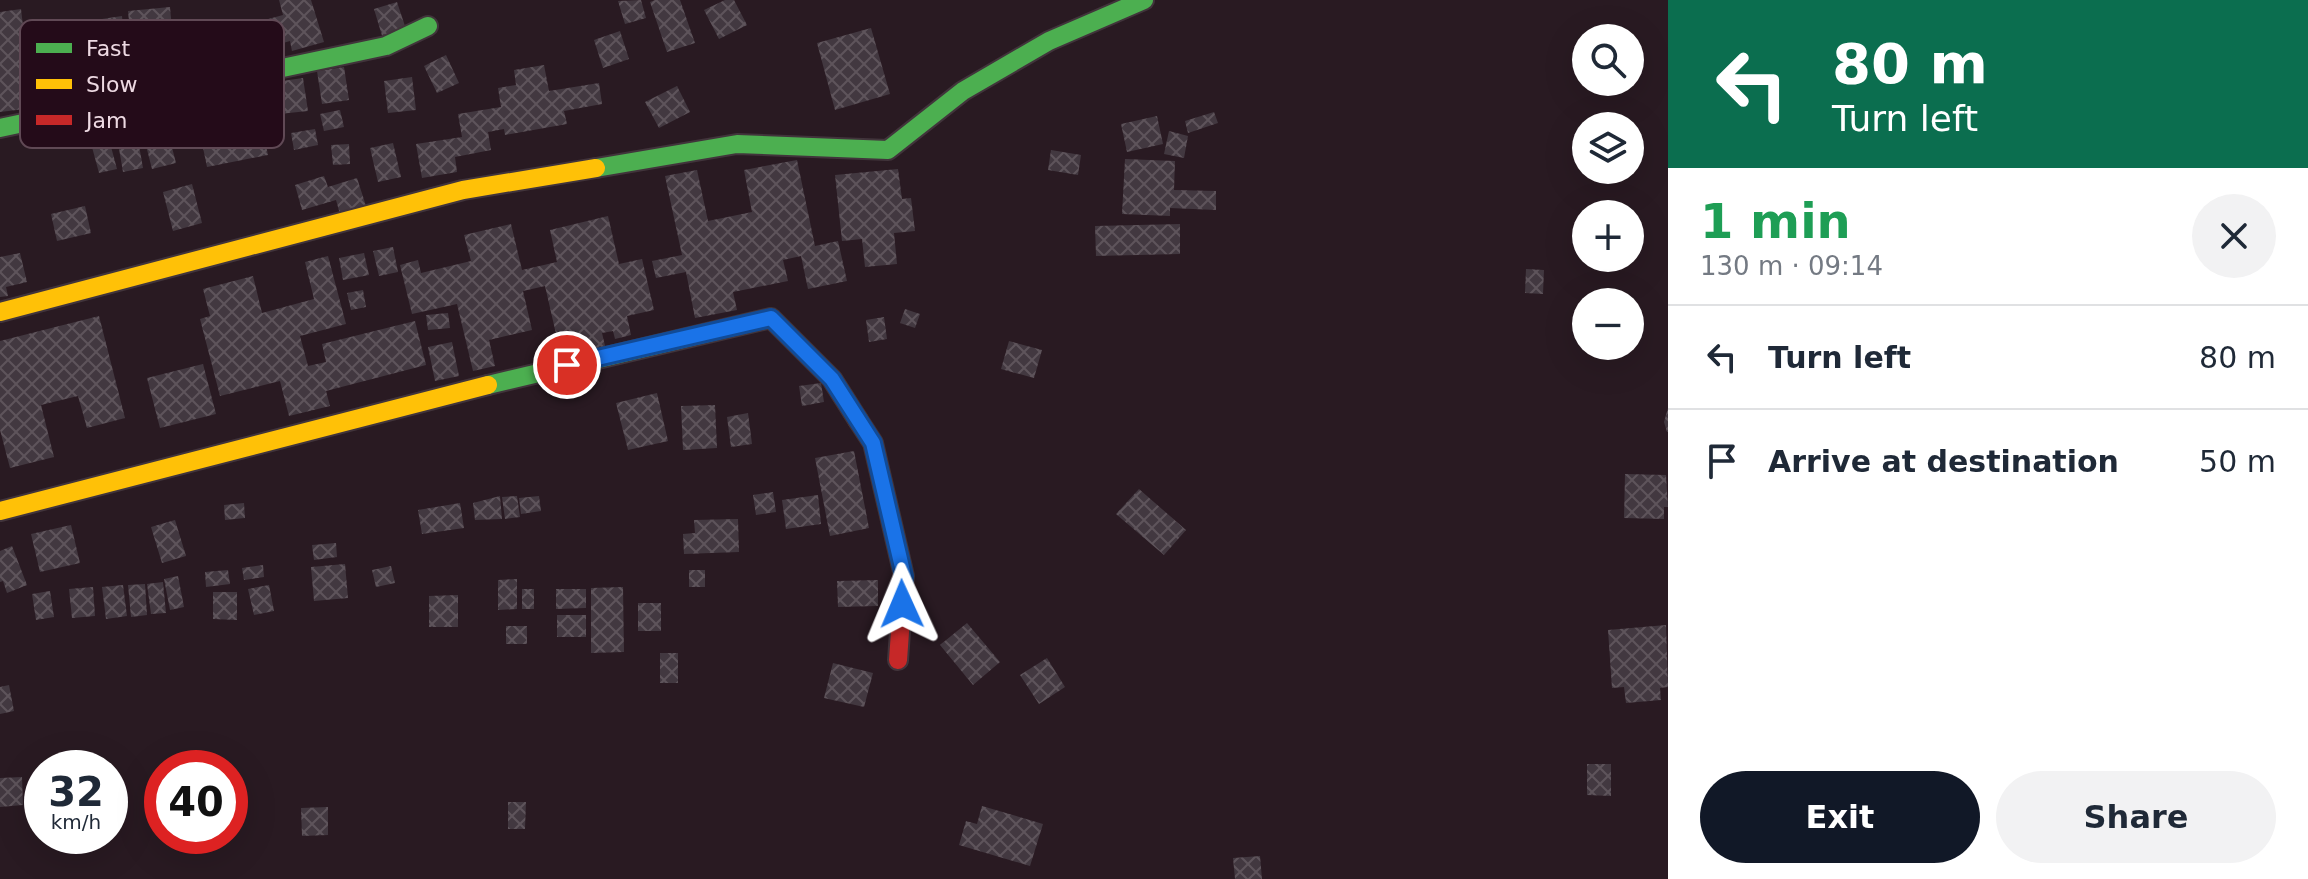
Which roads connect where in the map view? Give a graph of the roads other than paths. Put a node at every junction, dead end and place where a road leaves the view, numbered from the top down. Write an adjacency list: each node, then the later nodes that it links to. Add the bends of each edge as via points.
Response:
1 (1144, 0): 6 (street, via 1049,41 963,91 888,150 737,144 463,190)
2 (428, 26): 3 (street, via 386,46)
3 (284, 68)
4 (20, 124): 5 (street)
5 (0, 128)
6 (0, 312)
7 (0, 511): 8 (street, via 422,400 771,318 832,379 873,443 904,576)
8 (898, 660)

